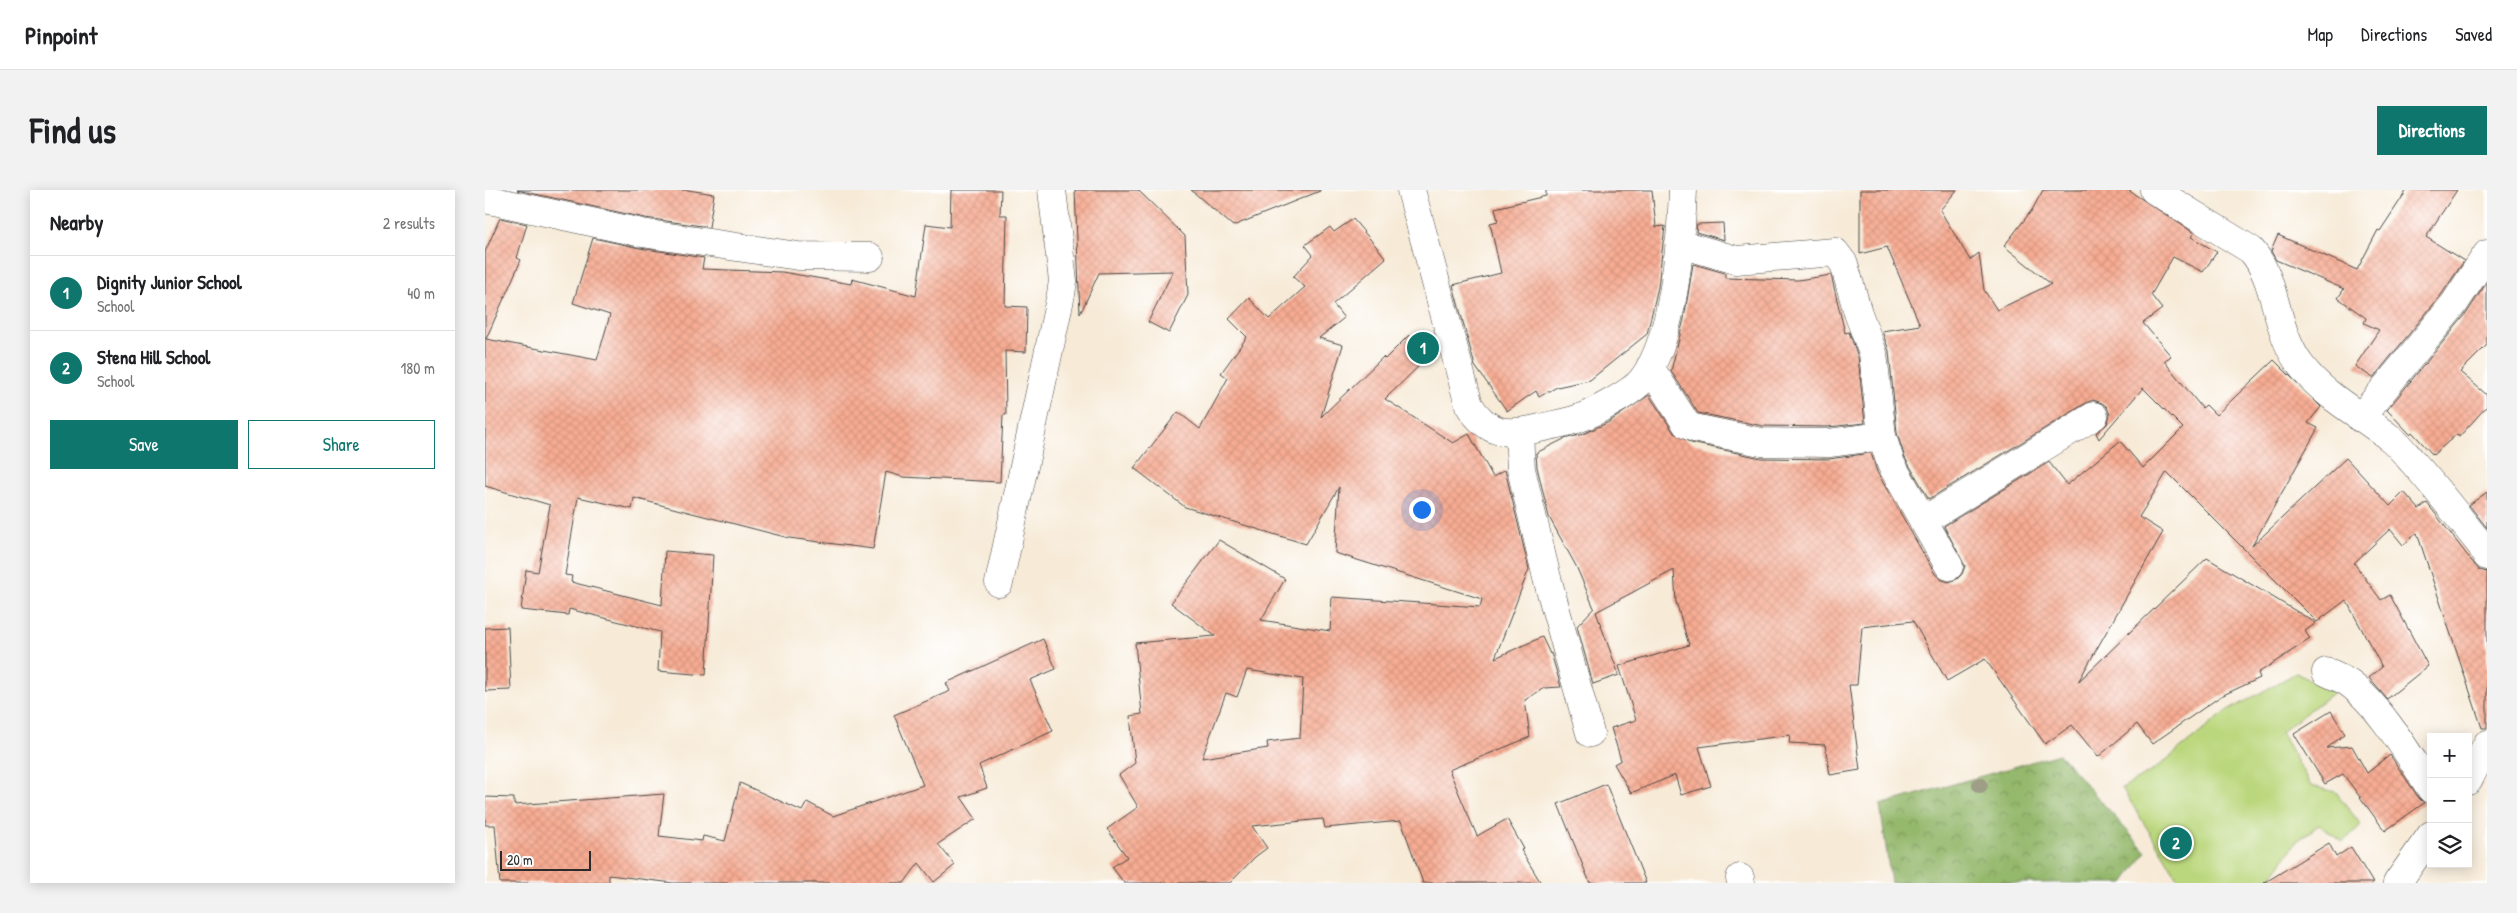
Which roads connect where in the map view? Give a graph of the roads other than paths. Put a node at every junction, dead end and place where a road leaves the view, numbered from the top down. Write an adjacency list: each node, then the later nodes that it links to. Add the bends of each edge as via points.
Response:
1 (1052, 190): 17 (street, via 1063,281)
2 (1411, 190): 12 (street, via 1469,404 1479,420 1495,430)
3 (1683, 190): 6 (street)
4 (2154, 190): 11 (street, via 2251,250 2261,260 2290,351 2303,368)
5 (485, 199): 8 (street, via 642,233 798,256)
6 (1681, 244): 9 (street, via 1663,340); 13 (street, via 1736,260 1835,252 1845,264 1873,353)
7 (2487, 254): 11 (street, via 2454,304)
8 (870, 257)
9 (1650, 367): 12 (street, via 1641,382 1578,418); 13 (street, via 1687,426 1761,442 1829,443)
10 (2094, 416): 14 (street)
11 (2360, 418): 15 (street, via 2391,439 2411,460)
12 (1519, 433): 19 (street, via 1523,478)
13 (1882, 436): 14 (street, via 1891,464)
14 (1923, 521): 16 (street)
15 (2487, 556)
16 (1949, 566)
17 (999, 583)
18 (2326, 672): 22 (street, via 2350,683 2361,695 2390,727)
19 (1590, 733)
20 (2487, 744): 21 (street)
21 (2469, 778)
22 (2427, 783)
23 (2427, 841): 24 (street)
24 (2397, 883)

